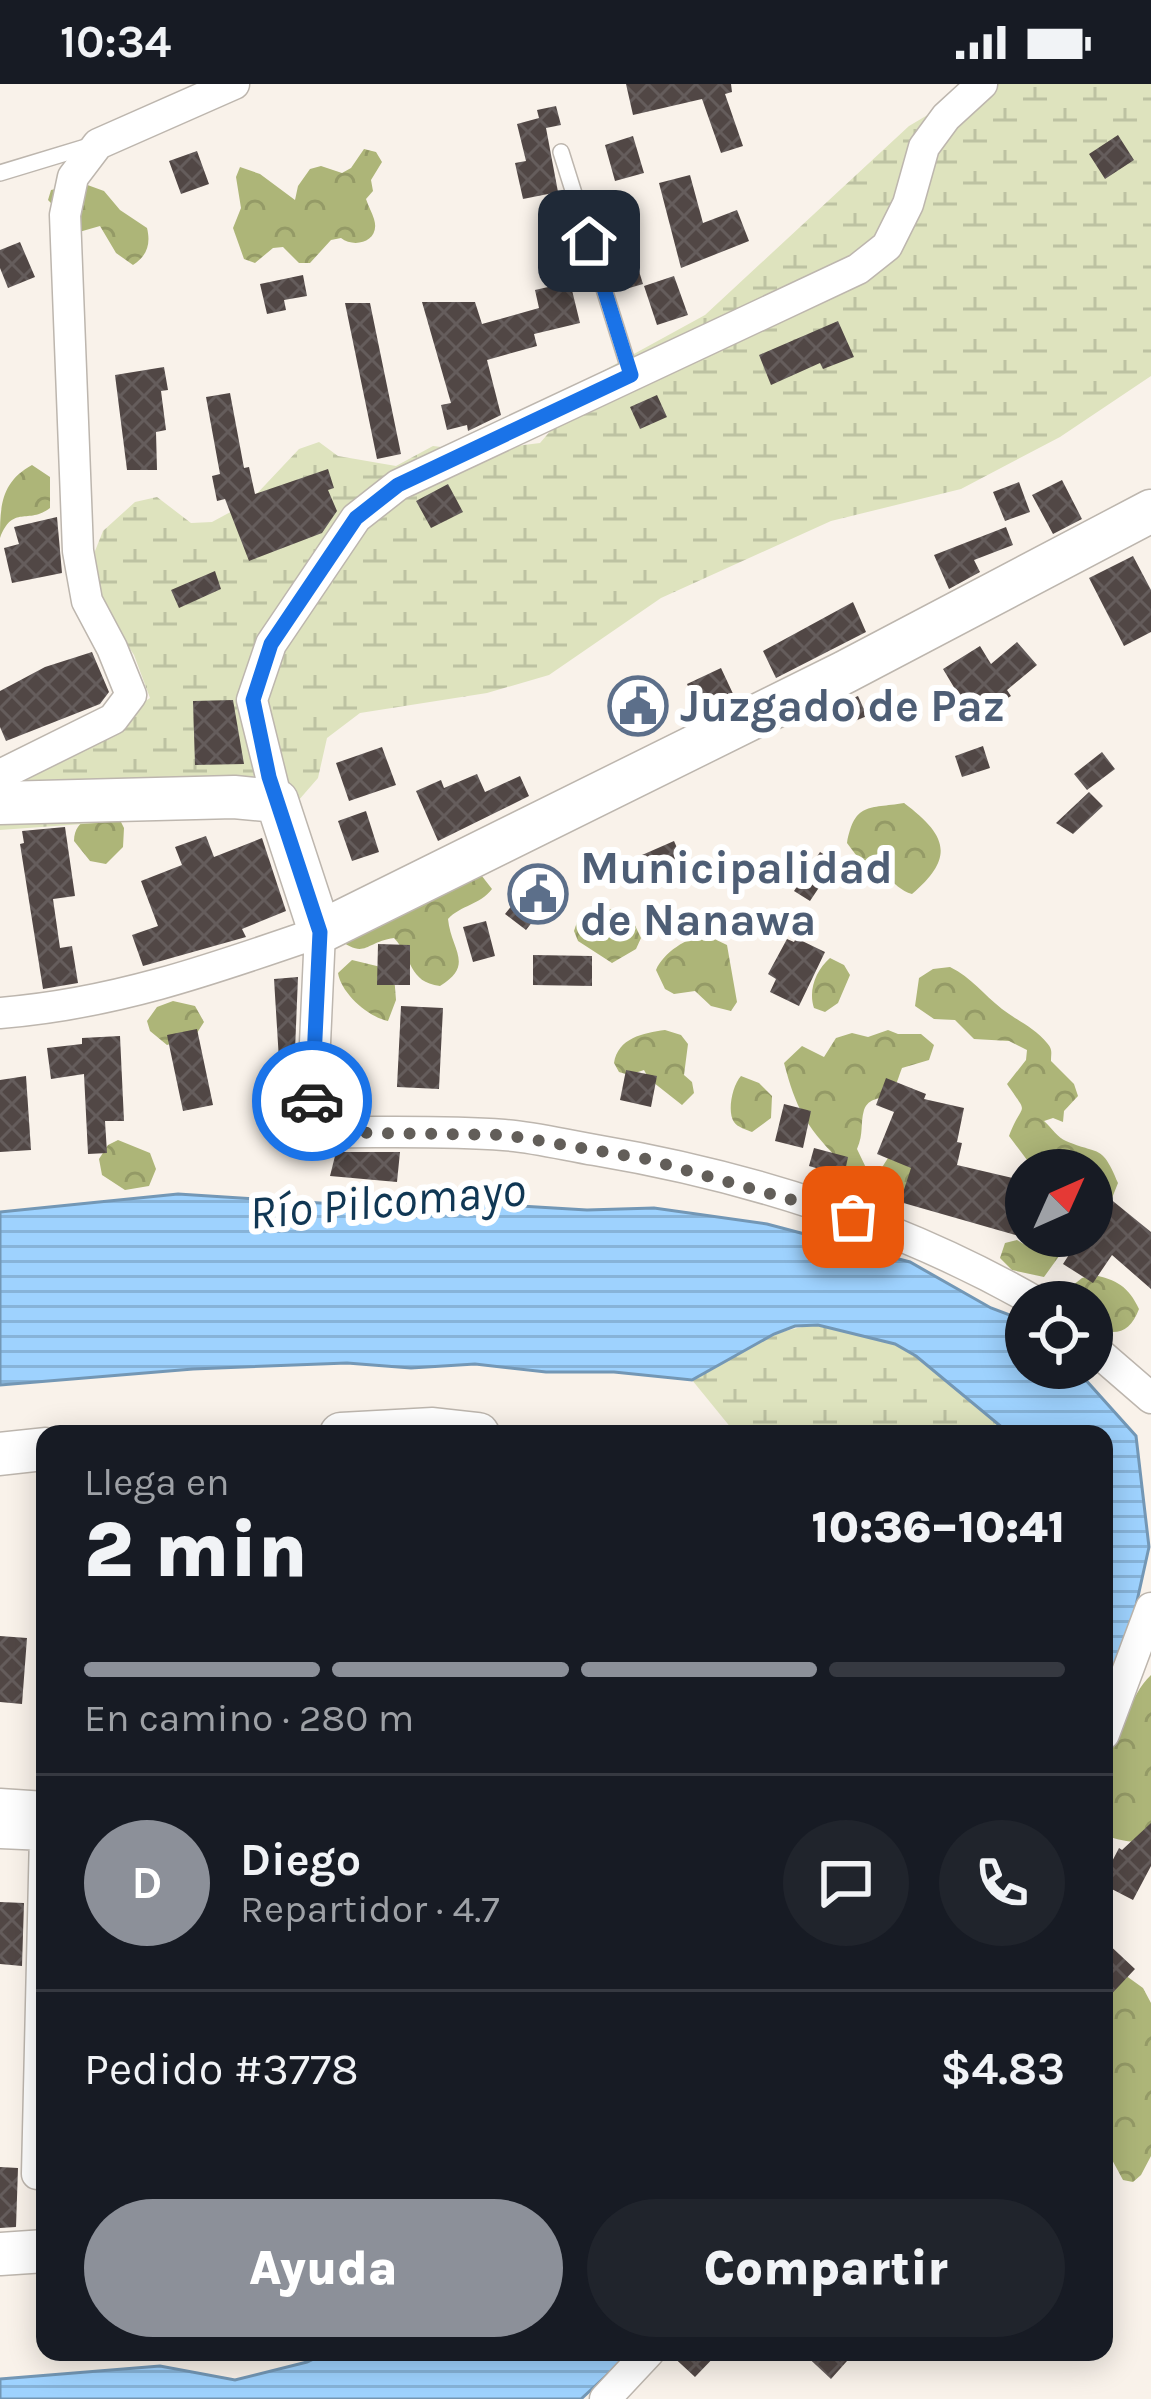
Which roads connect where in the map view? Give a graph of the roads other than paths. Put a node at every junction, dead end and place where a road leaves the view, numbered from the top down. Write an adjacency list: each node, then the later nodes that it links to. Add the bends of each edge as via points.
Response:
1 (234, 84): 3 (street)
2 (982, 84): 6 (street, via 924,147 887,246 858,269)
3 (98, 144): 5 (lane); 8 (street, via 73,177 65,215 78,551 87,601 131,695 113,719)
4 (561, 152): 6 (lane)
5 (0, 172)
6 (631, 375): 9 (street, via 398,485 356,518 271,644 253,700)
7 (1151, 511): 11 (street)
8 (0, 776)
9 (277, 801): 10 (street); 11 (street)
10 (0, 803)
11 (320, 932): 12 (street, via 154,988); 13 (street, via 311,1132 506,1135 646,1159 890,1229)
12 (0, 1013)
13 (1005, 1285)
14 (1113, 1365): 15 (street)
15 (1151, 1398)
16 (36, 1450): 17 (street)
17 (0, 1454)
18 (1151, 1608): 19 (street)
19 (1113, 1710)
20 (0, 1804): 21 (street)
21 (36, 1806)
22 (0, 1833): 23 (street)
23 (36, 1835)
24 (36, 2252): 25 (street)
25 (0, 2254)
26 (641, 2361): 27 (street)
27 (605, 2399)

